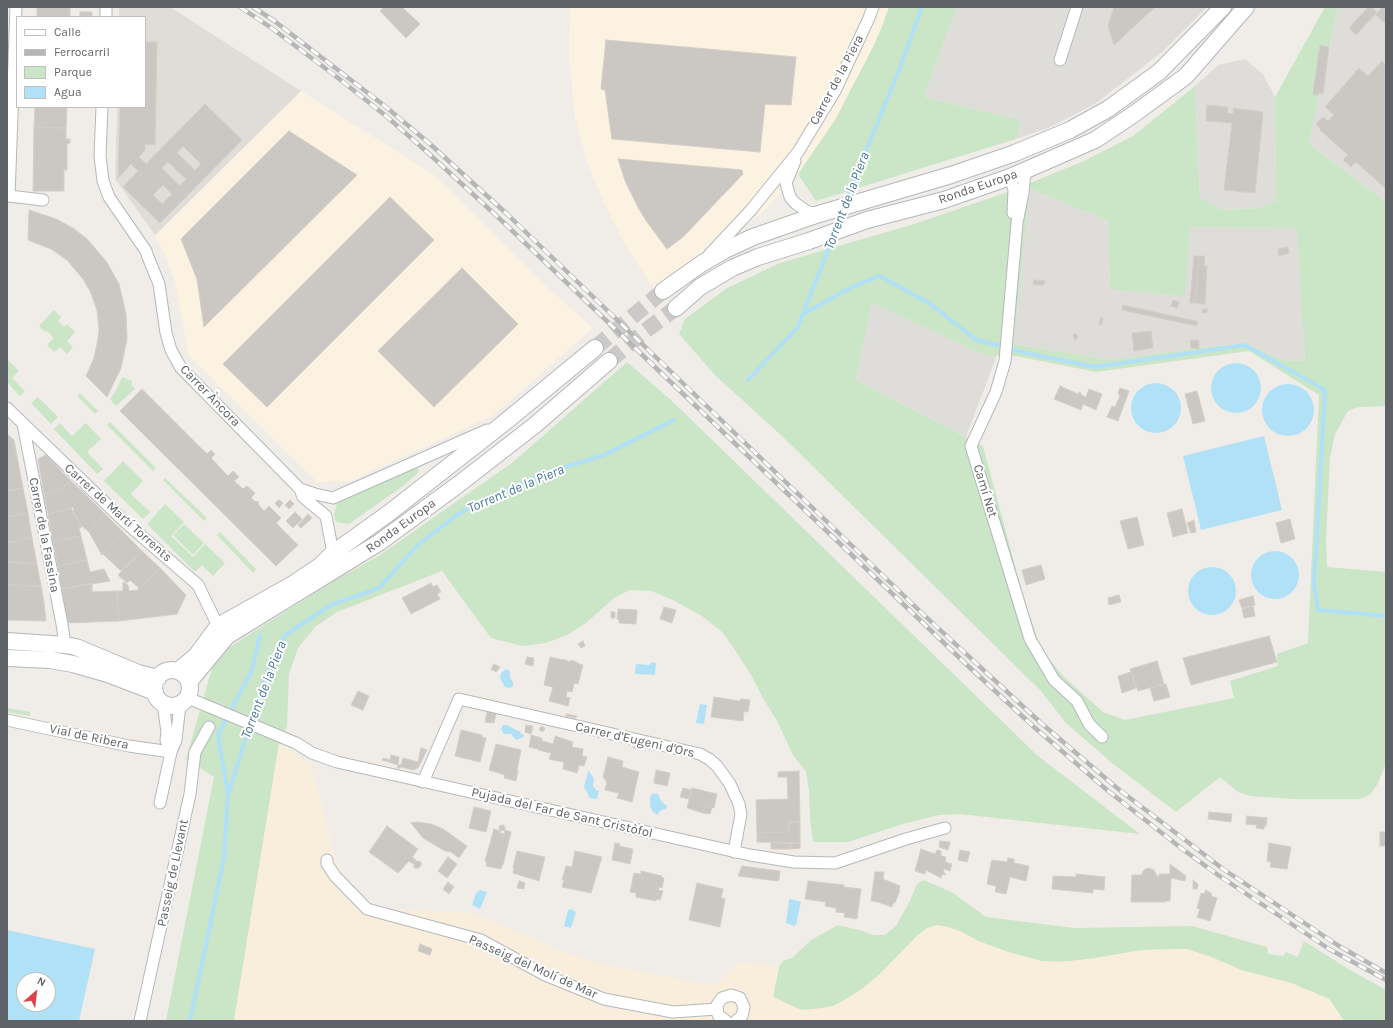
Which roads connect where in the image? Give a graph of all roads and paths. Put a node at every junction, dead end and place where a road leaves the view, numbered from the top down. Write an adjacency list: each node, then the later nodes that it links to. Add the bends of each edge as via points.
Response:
1 (16, 7): 10 (street, via 9,196)
2 (873, 7): 8 (street, Carrer de la Piera, via 835,91)
3 (1077, 7): 6 (street)
4 (1223, 7): 11 (street, Ronda Europa, via 1158,72 1108,109 1070,130 1015,153 951,175)
5 (1246, 7): 9 (street, Ronda Europa, via 1186,76 1158,98 1095,140)
6 (1060, 60)
7 (102, 108): 21 (street, Carrer Àncora, via 100,156 103,181 109,197 146,251 159,284 171,350 181,368)
8 (798, 152): 11 (street, Carrer de la Piera, via 786,183 790,197 794,203 808,212); 13 (street, Carrer de la Piera, via 751,210)
9 (1018, 174): 12 (street, Camí Net, via 1022,194); 12 (street, Camí Net, via 1014,190 1014,214); 15 (street, Ronda Europa, via 944,200 867,220 732,268 700,287)
10 (43, 200)
11 (821, 214): 13 (street, Ronda Europa, via 753,237)
12 (1017, 223): 34 (street, Camí Net, via 1005,361 996,392 971,446 1030,639 1054,680 1077,701 1089,724)
13 (701, 264): 14 (street, Ronda Europa)
14 (663, 291)
15 (676, 308)
16 (595, 348): 19 (street, Ronda Europa)
17 (609, 361): 31 (street, Ronda Europa, via 534,425 380,542 227,636)
18 (9, 414): 20 (street, Carrer de Martí Torrents)
19 (504, 423): 22 (street); 24 (street, Ronda Europa, via 389,513)
20 (23, 424): 25 (street, Carrer de Martí Torrents, via 124,521 198,585); 27 (street, Carrer de la Fassina)
21 (300, 489): 22 (street, Carrer Àncora); 23 (street, Carrer Àncora, via 303,497)
22 (333, 498): 23 (street)
23 (326, 516): 24 (street)
24 (333, 553): 25 (street, Ronda Europa, via 320,566 293,584)
25 (218, 626): 29 (street, Ronda Europa, via 196,656)
26 (7, 641): 27 (street)
27 (65, 645): 30 (street, via 86,650 138,673)
28 (7, 658): 30 (street, via 73,664)
29 (178, 671): 30 (street, via 166,672); 31 (street, via 186,676)
30 (159, 691): 31 (street, via 172,706); 35 (street, via 167,732 166,740)
31 (186, 695): 35 (street); 36 (street, Pujada del Far de Sant Cristòfol, via 296,743 312,754)
32 (7, 720): 35 (street, Vial de Ribera)
33 (209, 727): 42 (street, Passeig de Llevant, via 195,752 190,794)
34 (1102, 737)
35 (171, 752): 37 (street)
36 (423, 782): 39 (street, Pujada del Far de Sant Cristòfol); 39 (street, Carrer d'Eugeni d'Ors, via 459,699 700,754 717,766 730,784 739,804 741,814)
37 (160, 803)
38 (946, 828): 39 (street, Pujada del Far de Sant Cristòfol, via 835,863 794,862)
39 (734, 852)
40 (327, 860): 41 (street, Passeig del Molí de Mar, via 335,876 367,910 480,940 545,975 604,999 673,1012)
41 (717, 1009): 43 (street, via 720,1017); 44 (street, via 722,998 737,996 744,1010)
42 (140, 1021)
43 (726, 1021)
44 (736, 1021)

